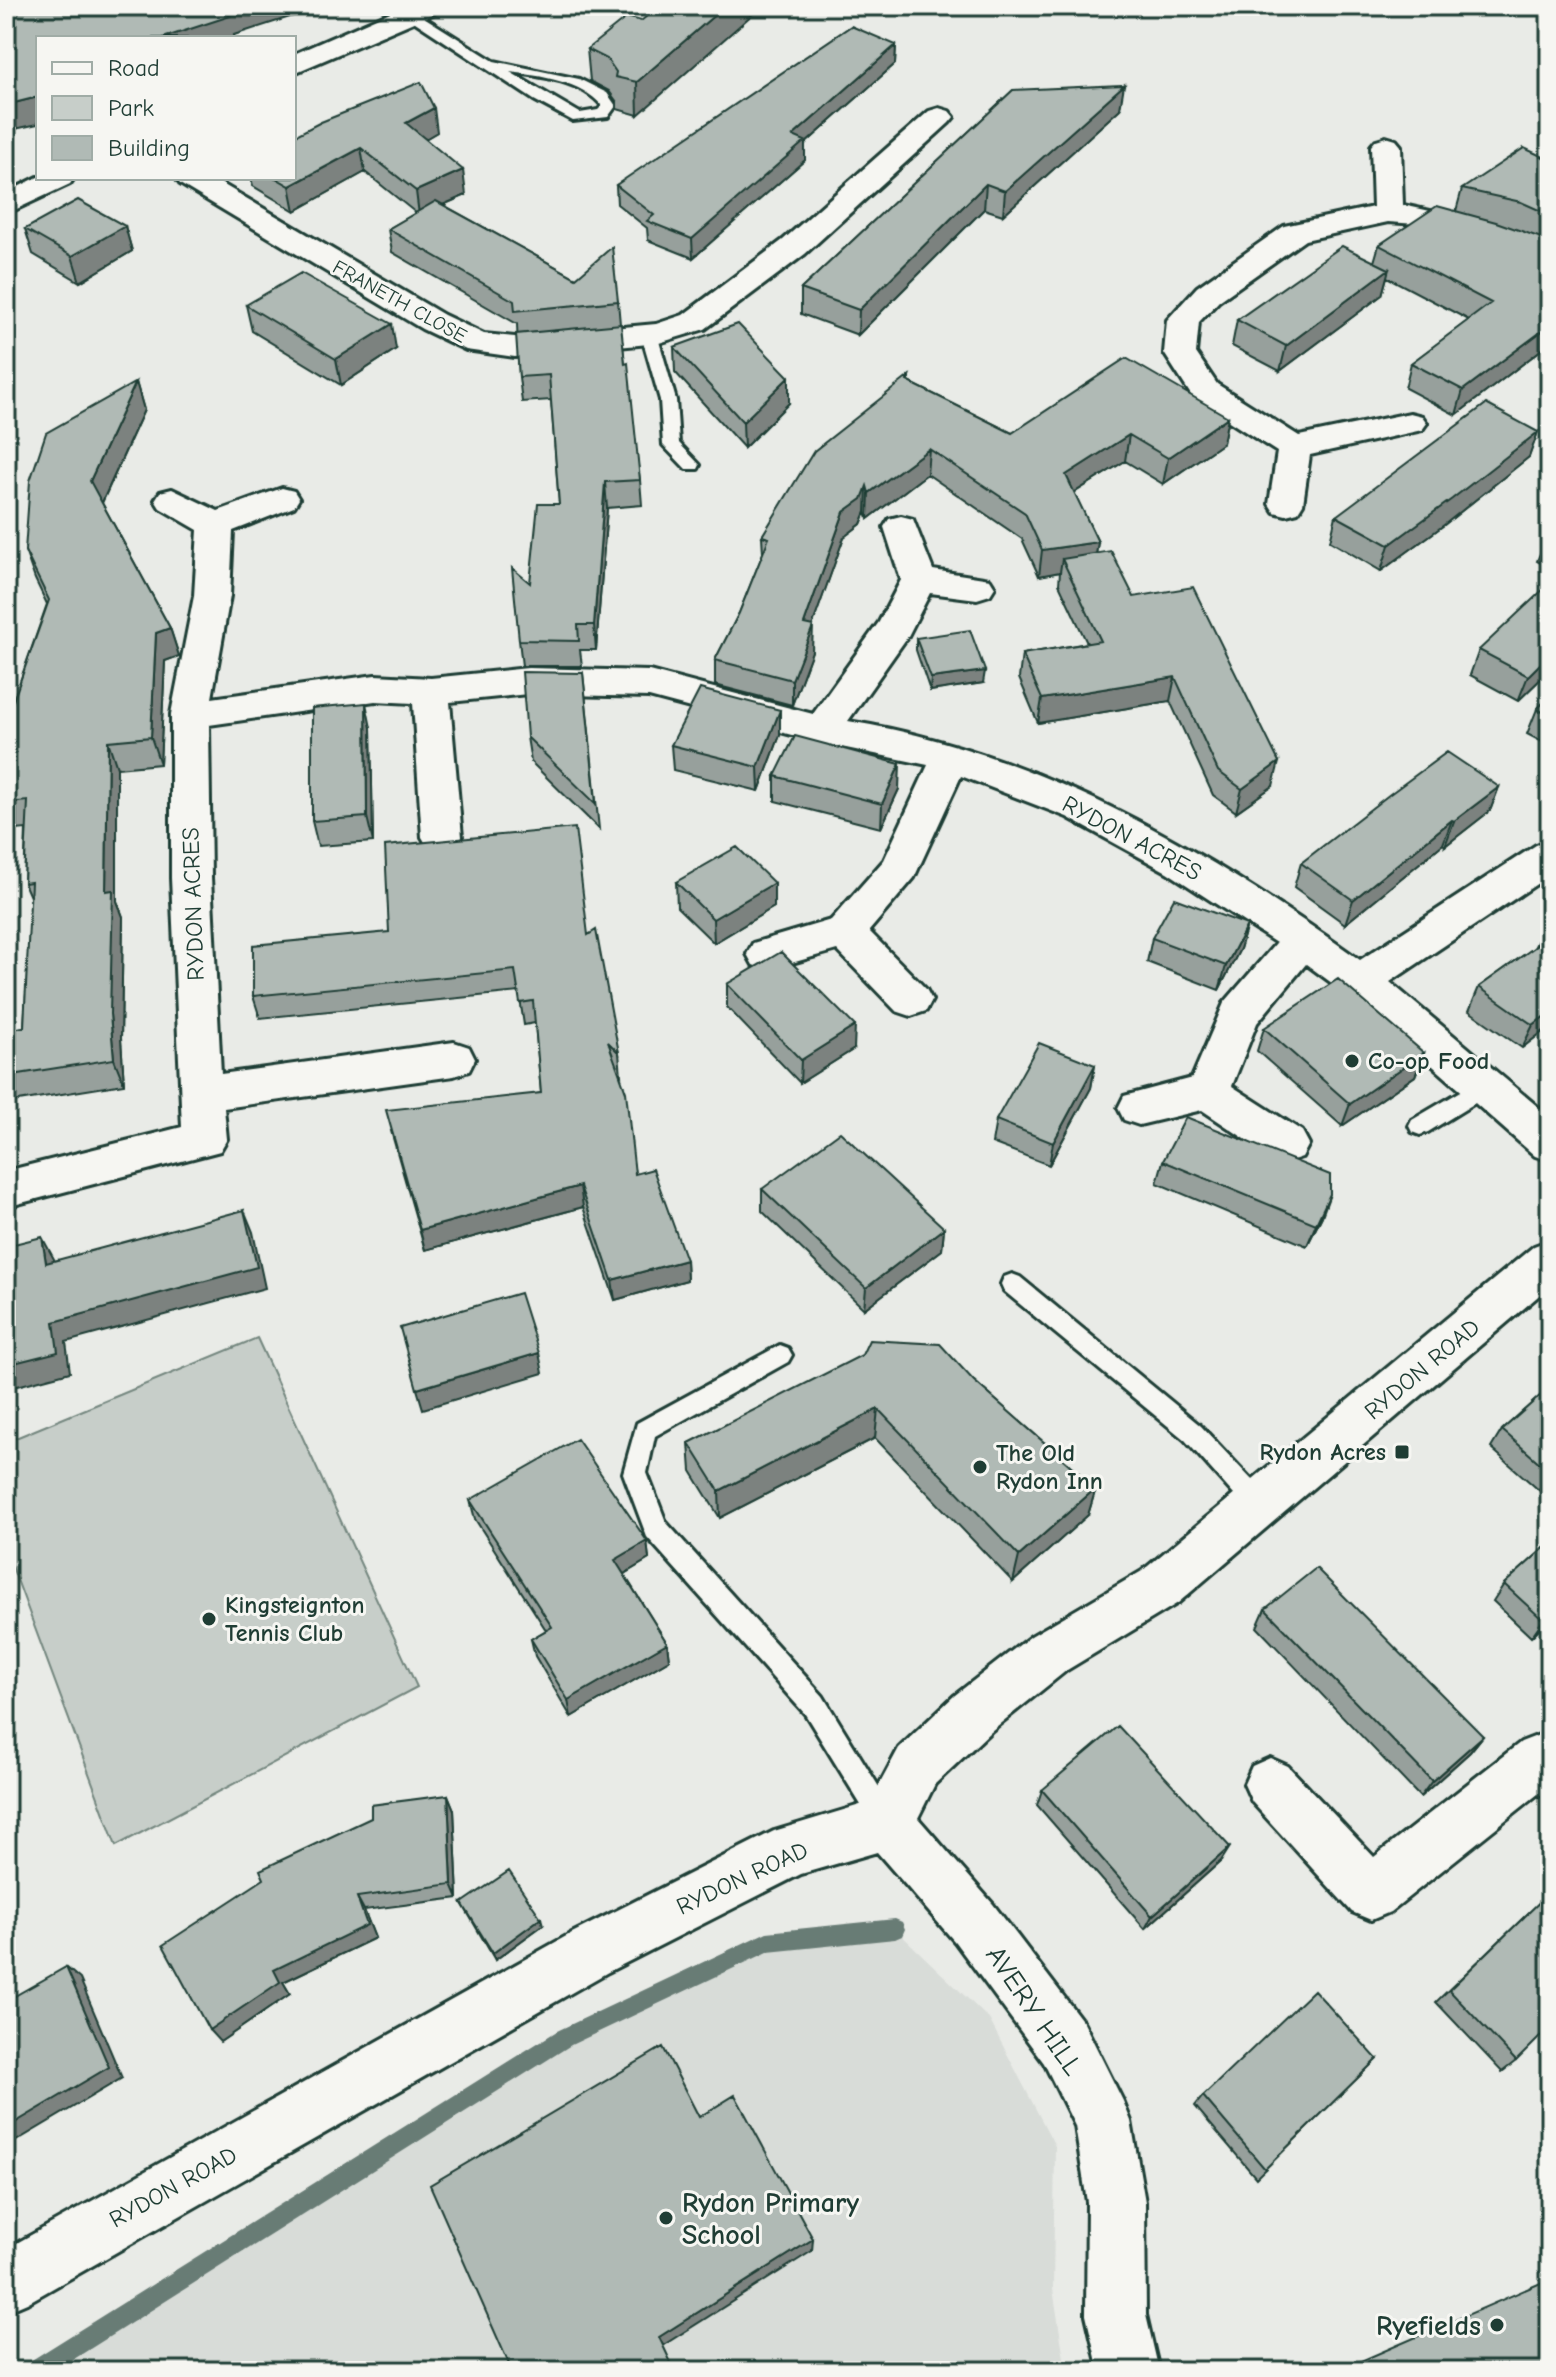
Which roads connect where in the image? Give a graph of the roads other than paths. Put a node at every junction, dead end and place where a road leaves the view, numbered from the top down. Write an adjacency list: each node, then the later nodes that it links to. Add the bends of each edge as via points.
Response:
1 (419, 10): 2 (street); 3 (lane)
2 (296, 63)
3 (492, 65): 3 (lane, via 578,118 603,114 609,106 605,97 569,81)
4 (943, 111): 11 (street, FRANETH CLOSE, via 794,247 716,308 694,322)
5 (1386, 146): 9 (street)
6 (55, 180): 8 (street)
7 (194, 180): 11 (street, FRANETH CLOSE, via 477,343 515,347)
8 (6, 205)
9 (1388, 213): 10 (street, via 1501,236); 13 (street, via 1295,233 1208,294 1183,320 1180,353 1205,391)
10 (1550, 257)
11 (649, 334): 14 (lane, via 668,400 671,445)
12 (1410, 423): 13 (street)
13 (1294, 448): 17 (street)
14 (692, 465)
15 (282, 499): 18 (street)
16 (172, 500): 18 (street)
17 (1286, 504)
18 (216, 525): 23 (street, RYDON ACRES, via 212,596)
19 (901, 527): 20 (street)
20 (919, 580): 21 (street); 24 (street, via 895,627)
21 (977, 587)
22 (431, 691): 23 (street, RYDON ACRES, via 375,688); 24 (street, RYDON ACRES, via 528,681 649,684); 26 (street)
23 (190, 714): 36 (street, RYDON ACRES)
24 (822, 730): 25 (street, RYDON ACRES)
25 (951, 757): 28 (street, via 900,868); 29 (street, RYDON ACRES, via 1081,807 1181,862)
26 (442, 837)
27 (1550, 855): 31 (street)
28 (845, 932): 30 (street); 32 (street)
29 (1302, 940): 31 (street, RYDON ACRES); 35 (street, via 1239,1015)
30 (767, 954)
31 (1359, 982): 34 (street, RYDON ACRES)
32 (911, 1000)
33 (454, 1059): 36 (street)
34 (1485, 1086): 38 (lane); 39 (street, RYDON ACRES)
35 (1208, 1092): 37 (street); 40 (street)
36 (201, 1094): 41 (street, RYDON ACRES, via 205,1139)
37 (1139, 1108)
38 (1420, 1126)
39 (1550, 1143)
40 (1287, 1144)
41 (6, 1189)
42 (1550, 1259): 45 (street, RYDON ROAD)
43 (1012, 1284): 45 (lane, via 1193,1433)
44 (780, 1355): 48 (lane, via 645,1430 635,1473 656,1529 814,1705)
45 (1260, 1506): 48 (street, RYDON ROAD, via 1160,1587 1049,1653 973,1713 917,1766)
46 (1546, 1761): 47 (street, via 1371,1893)
47 (1270, 1784)
48 (887, 1823): 49 (street, RYDON ROAD, via 793,1850 589,1953); 50 (street, AVERY HILL, via 974,1923 1064,2043 1103,2121 1116,2202 1116,2315)
49 (6, 2282)
50 (1129, 2371)

